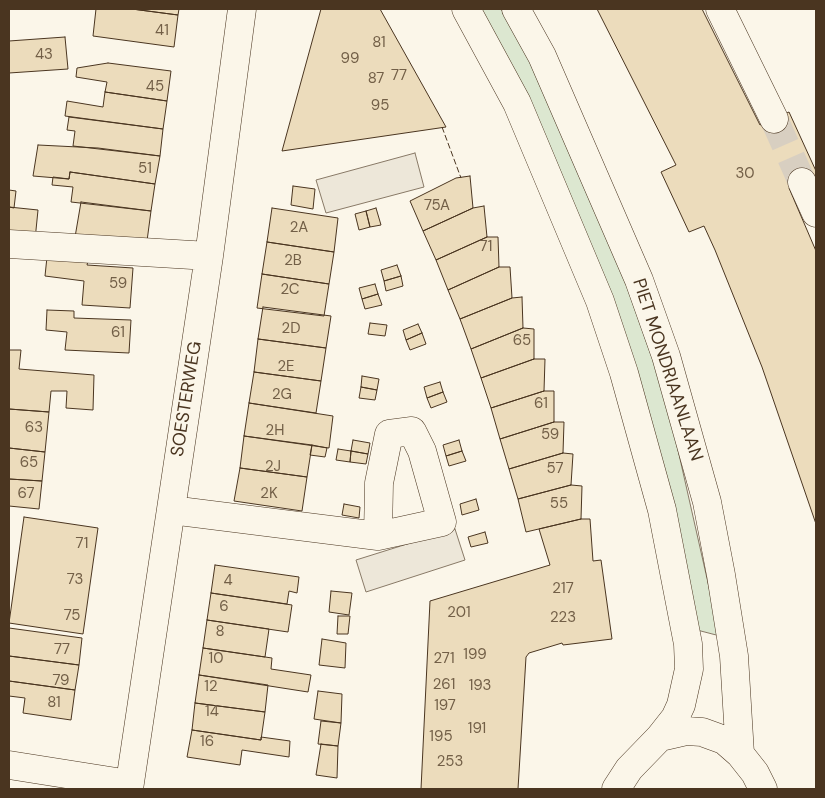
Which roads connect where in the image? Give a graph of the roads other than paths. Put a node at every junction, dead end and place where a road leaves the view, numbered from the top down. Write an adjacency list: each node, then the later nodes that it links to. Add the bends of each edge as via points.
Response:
1 (242, 9): 9 (street, SOESTERWEG)
2 (466, 9): 12 (street, via 517,103 600,301 657,492 685,626 689,669 681,705)
3 (516, 9): 13 (street, PIET MONDRIAANLAAN, via 546,65 639,280 666,356 707,502 721,575 734,656)
4 (720, 9): 5 (street)
5 (774, 119)
6 (802, 182): 7 (street)
7 (816, 213)
8 (9, 244): 9 (street)
9 (209, 256): 10 (street, SOESTERWEG)
10 (171, 510): 11 (street); 15 (street, SOESTERWEG)
11 (378, 536)
12 (660, 737): 13 (street, via 686,731 702,732 724,740); 16 (street, via 629,769)
13 (740, 754): 17 (street)
14 (9, 766): 15 (street)
15 (129, 787)
16 (616, 789)
17 (763, 789)

